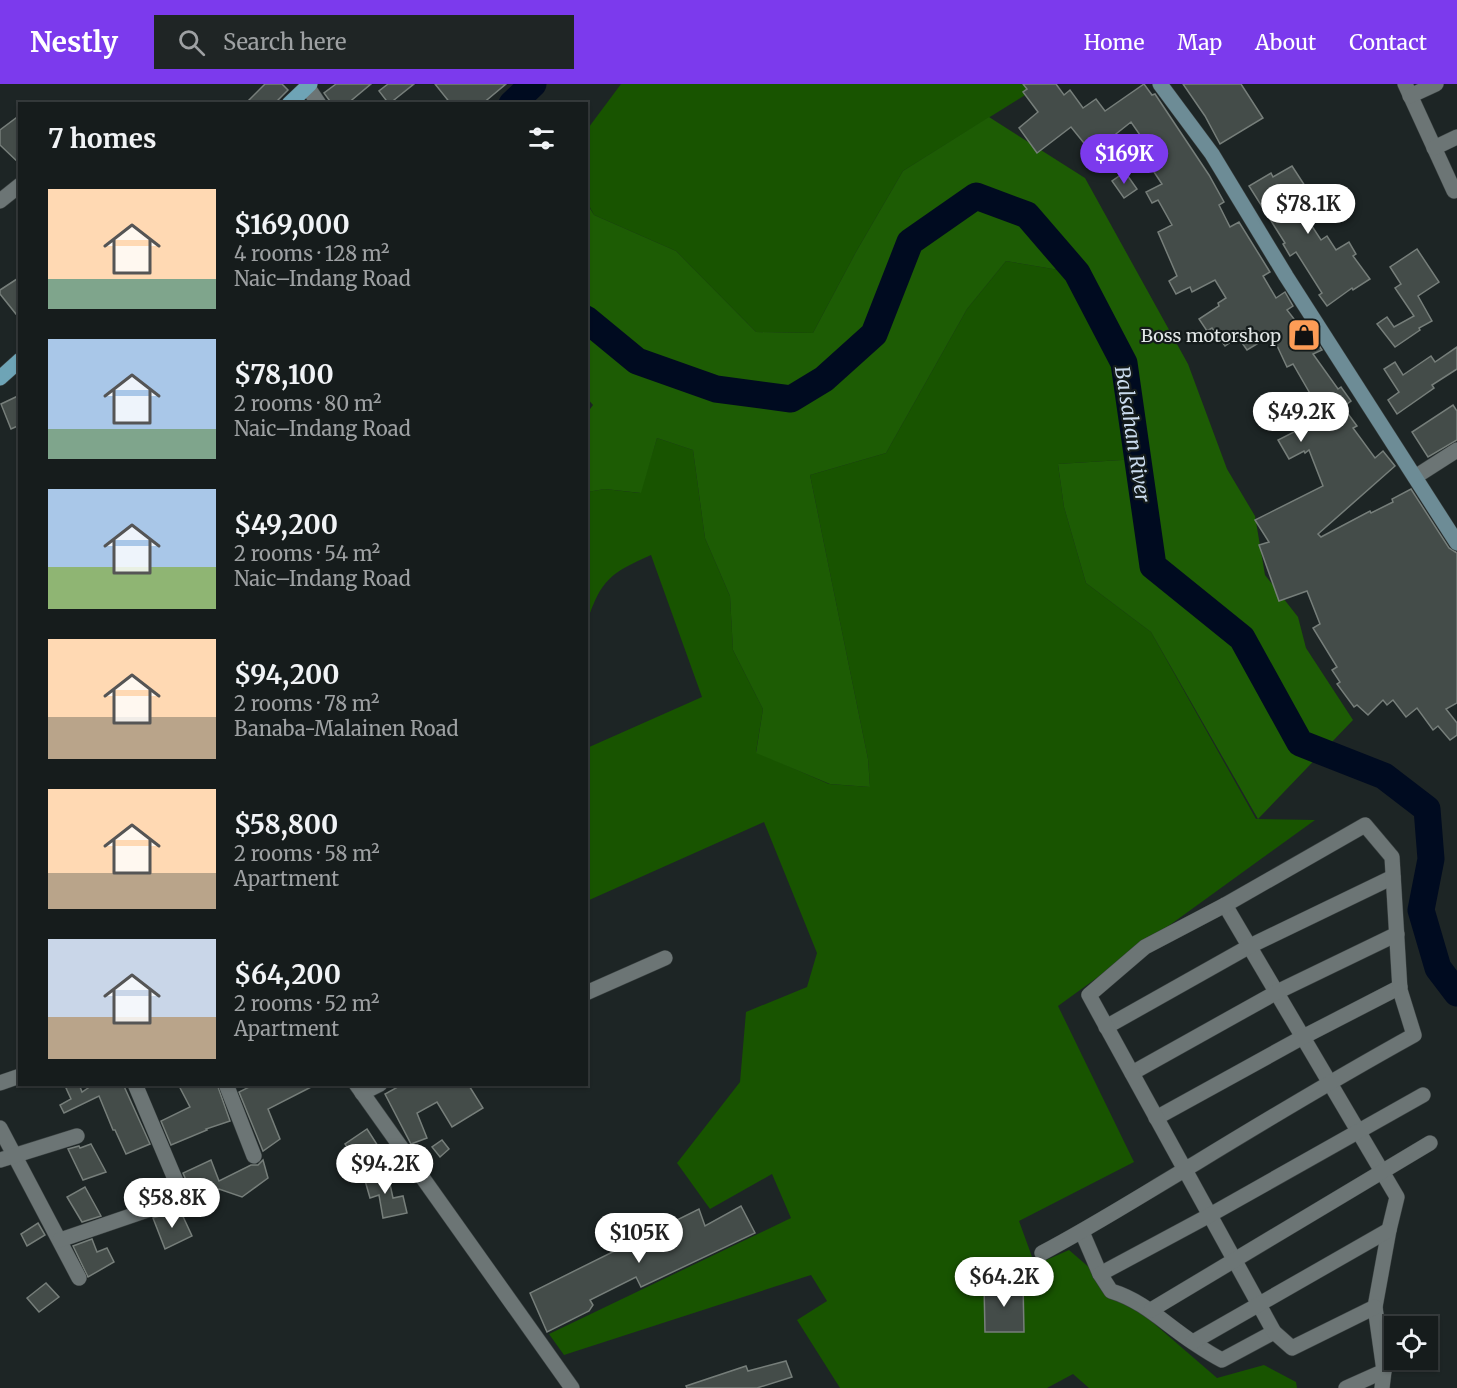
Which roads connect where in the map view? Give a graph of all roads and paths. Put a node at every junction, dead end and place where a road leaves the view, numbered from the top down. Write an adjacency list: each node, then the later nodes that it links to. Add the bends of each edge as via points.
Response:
1 (1160, 84): 15 (main road, via 1212,154)
2 (1436, 84): 4 (street)
3 (308, 85): 5 (main road); 6 (street)
4 (1407, 90): 8 (street)
5 (291, 102)
6 (319, 102)
7 (1457, 137): 8 (street)
8 (1434, 148): 10 (street, via 1454,190)
9 (18, 187): 11 (street)
10 (1457, 189)
11 (0, 201)
12 (18, 366): 13 (main road)
13 (0, 378)
14 (1457, 450): 15 (street)
15 (1415, 477): 16 (main road)
16 (1457, 543)
17 (1394, 877): 18 (street, via 1392,857 1365,825); 19 (street); 20 (street)
18 (1225, 905): 20 (street); 25 (street, via 1145,947 1089,995)
19 (1397, 934): 22 (street); 24 (street)
20 (1250, 946): 24 (street); 25 (street)
21 (665, 958): 23 (street)
22 (1400, 987): 26 (street); 29 (street, via 1414,1035)
23 (588, 992)
24 (1277, 992): 26 (street); 27 (street)
25 (1106, 1027): 27 (street)
26 (1303, 1037): 29 (street); 35 (street)
27 (1132, 1073): 35 (street)
28 (18, 1077): 30 (street)
29 (1330, 1082): 37 (street); 43 (street)
30 (0, 1083)
31 (136, 1086): 48 (street, via 183,1198)
32 (227, 1086): 41 (street)
33 (359, 1089): 59 (street)
34 (1424, 1095): 37 (street)
35 (1156, 1118): 43 (street)
36 (0, 1128): 40 (street)
37 (1358, 1131): 44 (street); 45 (street)
38 (77, 1136): 40 (street)
39 (1430, 1143): 44 (street)
40 (15, 1155): 42 (street); 48 (street)
41 (254, 1156)
42 (0, 1160)
43 (1185, 1170): 45 (street); 47 (street)
44 (1382, 1172): 46 (street, via 1397,1197); 50 (street)
45 (1210, 1215): 50 (street); 51 (street)
46 (1389, 1230): 53 (street); 54 (street)
47 (1082, 1232): 49 (street); 51 (street)
48 (60, 1240): 52 (street)
49 (1042, 1253)
50 (1235, 1260): 53 (street); 55 (street)
51 (1100, 1274): 55 (street, via 1111,1291)
52 (79, 1278)
53 (1260, 1305): 56 (street); 57 (street)
54 (1375, 1307): 56 (street, via 1292,1348); 58 (street)
55 (1150, 1310): 57 (street)
56 (1274, 1332): 57 (street, via 1222,1360)
57 (1193, 1342)
58 (1384, 1371): 60 (street); 61 (street)
59 (572, 1388)
60 (1346, 1388)
61 (1382, 1388)

